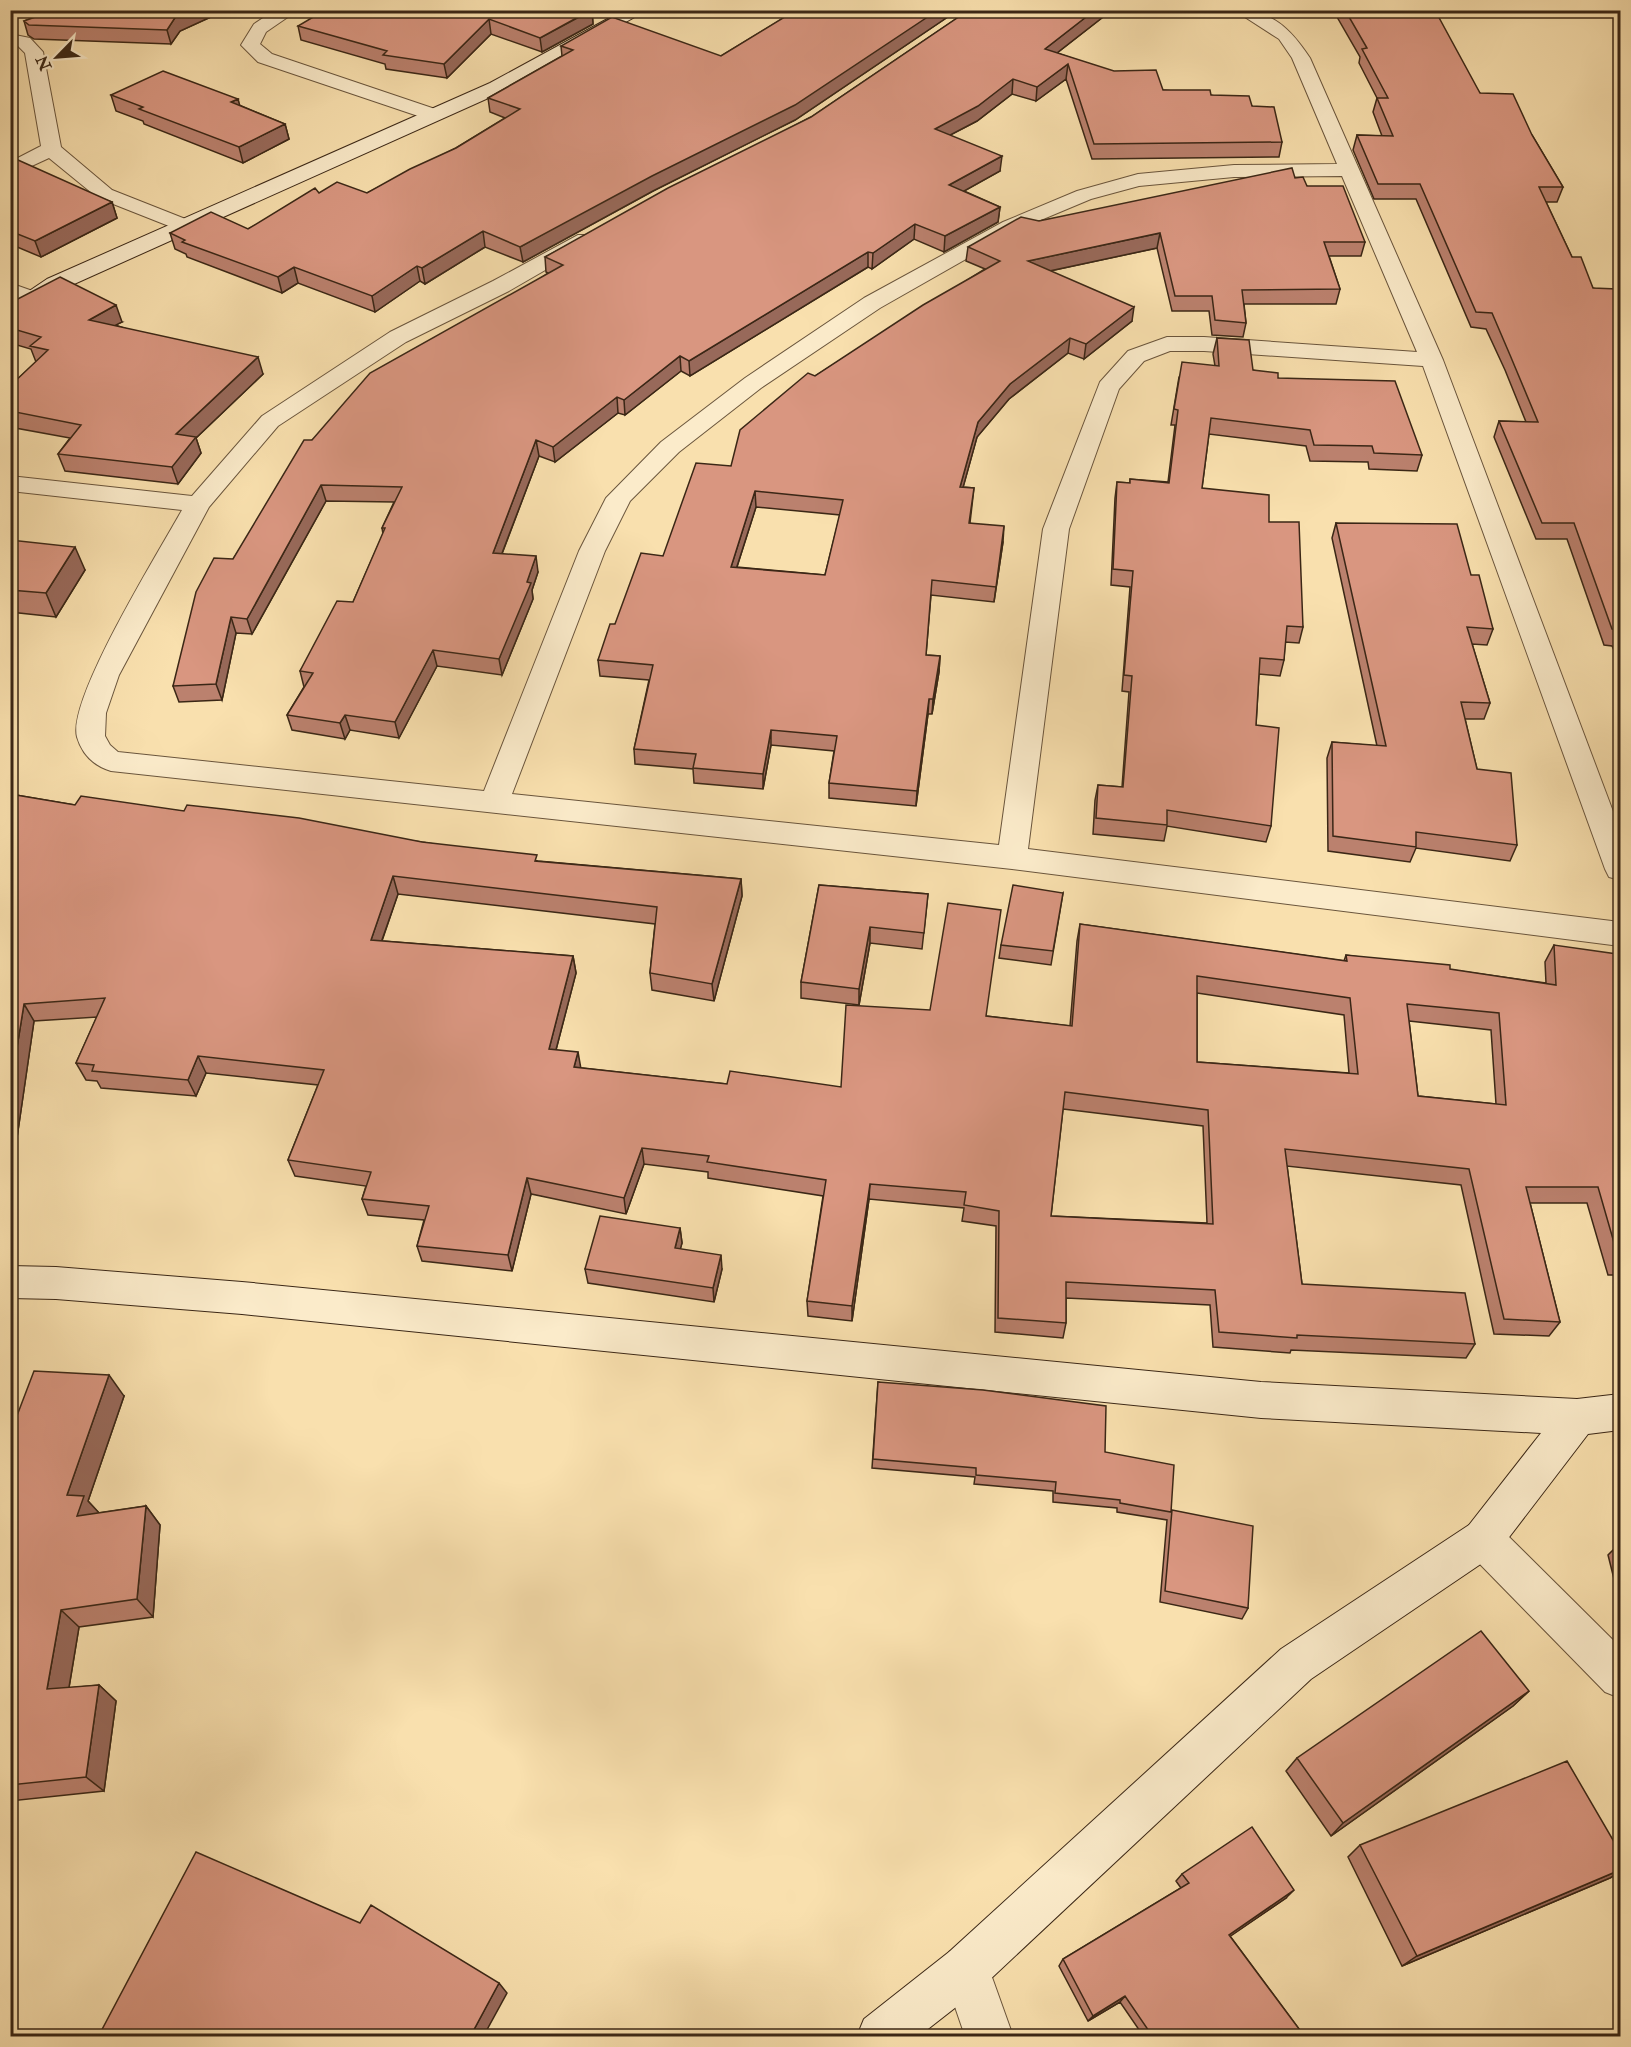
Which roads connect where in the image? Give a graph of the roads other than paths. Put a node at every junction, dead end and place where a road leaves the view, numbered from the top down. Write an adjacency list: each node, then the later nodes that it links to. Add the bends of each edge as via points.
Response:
1 (288, 10): 5 (street, via 252,35 250,45 255,52)
2 (638, 10): 5 (street, via 496,87)
3 (1243, 10): 8 (street, via 1286,35 1301,58)
4 (10, 39): 6 (street, via 24,42 34,52)
5 (434, 115): 9 (street)
6 (51, 149): 7 (street); 9 (street, via 105,194)
7 (10, 170)
8 (1348, 170): 14 (street); 17 (street, via 1234,171 1148,179 1084,195 1010,226 872,303 753,383 670,447 619,498 592,551)
9 (186, 226): 12 (street, via 55,284)
10 (601, 231): 16 (street, via 398,337 270,422)
11 (10, 289): 12 (street)
12 (33, 299): 13 (street)
13 (10, 314)
14 (1432, 360): 18 (street, via 1167,344 1136,356 1108,387 1056,529); 19 (street)
15 (10, 483): 16 (street)
16 (198, 504): 17 (street, via 105,675 92,713 91,736 98,751 111,761)
17 (495, 800): 18 (street)
18 (1012, 858): 20 (street)
19 (1620, 868)
20 (1620, 934)
21 (10, 1282): 23 (street, via 242,1298 1262,1400)
22 (1620, 1412): 23 (street)
23 (1577, 1417): 24 (street)
24 (1483, 1539): 25 (street); 26 (street, via 1296,1664)
25 (1620, 1677)
26 (966, 1969): 27 (street); 28 (street)
27 (880, 2037)
28 (989, 2037)

